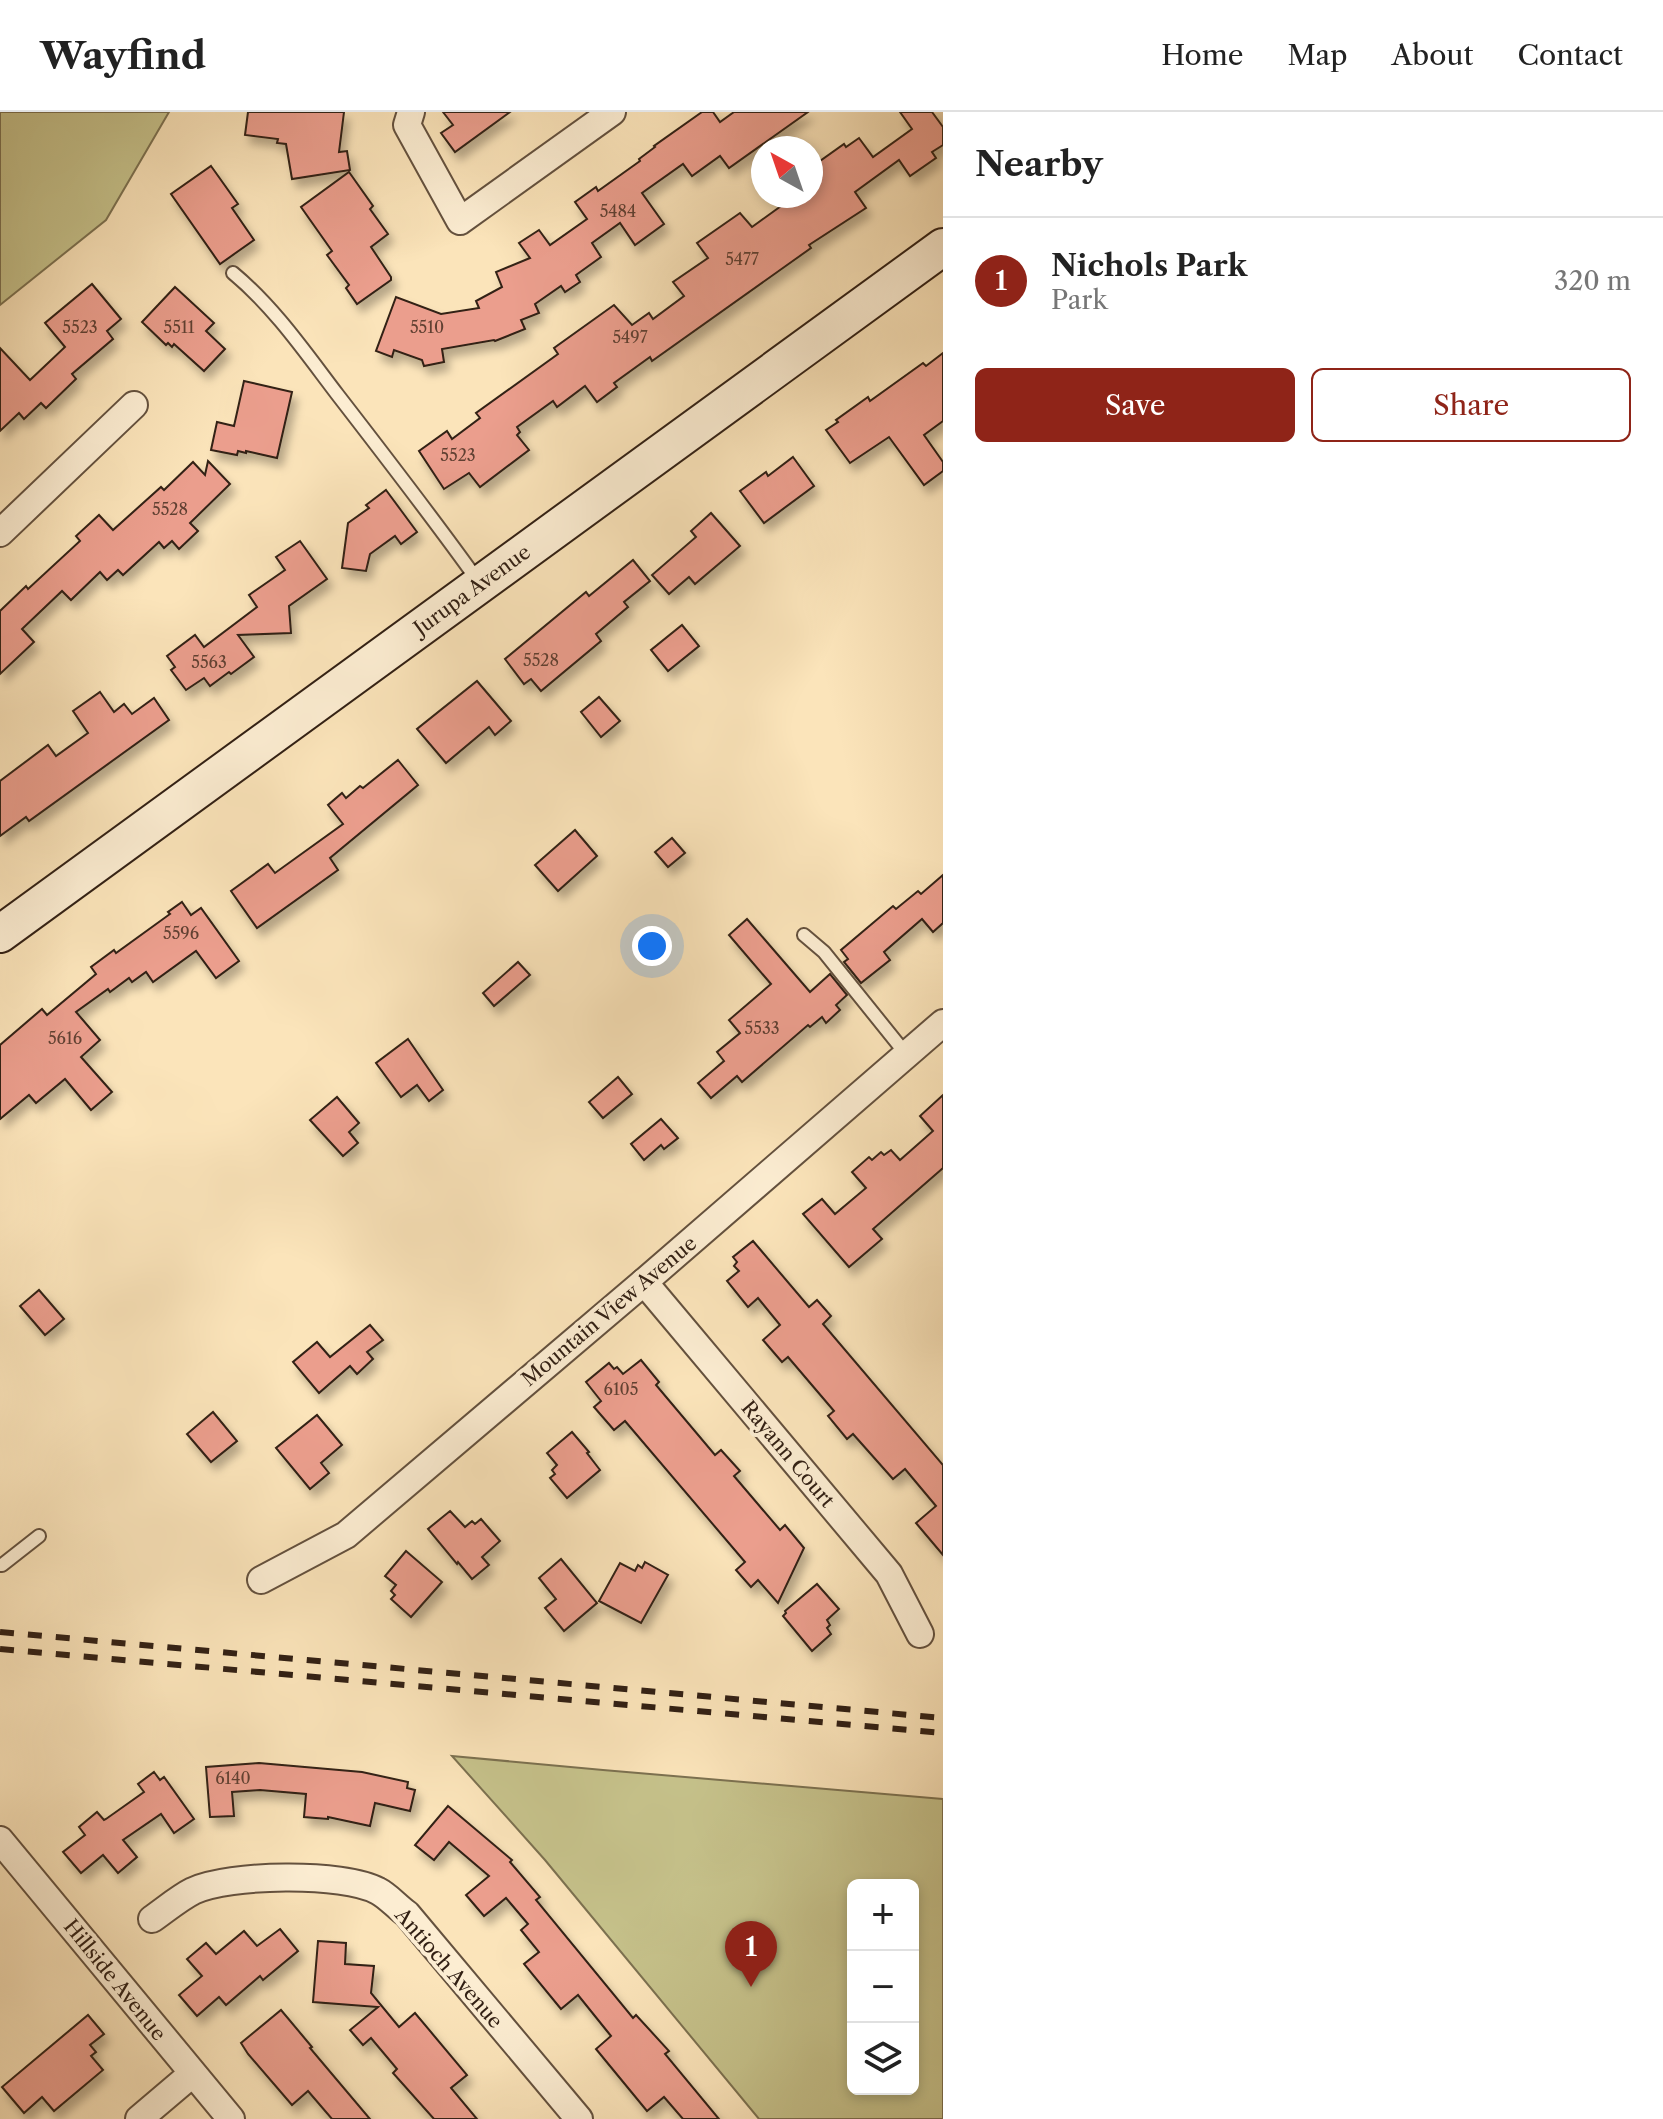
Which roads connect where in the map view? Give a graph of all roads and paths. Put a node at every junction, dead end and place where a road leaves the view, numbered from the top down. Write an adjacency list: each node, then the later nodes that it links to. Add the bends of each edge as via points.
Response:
1 (411, 112): 2 (street, via 407,125 460,221)
2 (612, 112)
3 (943, 247): 7 (main road, Jurupa Avenue)
4 (233, 273): 7 (lane, via 286,328)
5 (134, 405): 6 (street)
6 (0, 533)
7 (480, 584): 8 (main road, Jurupa Avenue)
8 (0, 934)
9 (804, 935): 11 (lane, via 824,952)
10 (943, 1023): 11 (street, Mountain View Avenue)
11 (906, 1054): 12 (street, Mountain View Avenue)
12 (644, 1282): 15 (street, Mountain View Avenue, via 346,1535); 16 (street, Rayann Court, via 889,1574)
13 (39, 1536): 14 (lane)
14 (0, 1565)
15 (261, 1580)
16 (920, 1634)
17 (0, 1840): 19 (street, Hillside Avenue)
18 (152, 1919): 22 (street, Antioch Avenue, via 192,1891 220,1882 267,1877 343,1881 377,1890 407,1914)
19 (192, 2074): 20 (street); 21 (street, Hillside Avenue)
20 (139, 2119)
21 (231, 2119)
22 (579, 2119)

